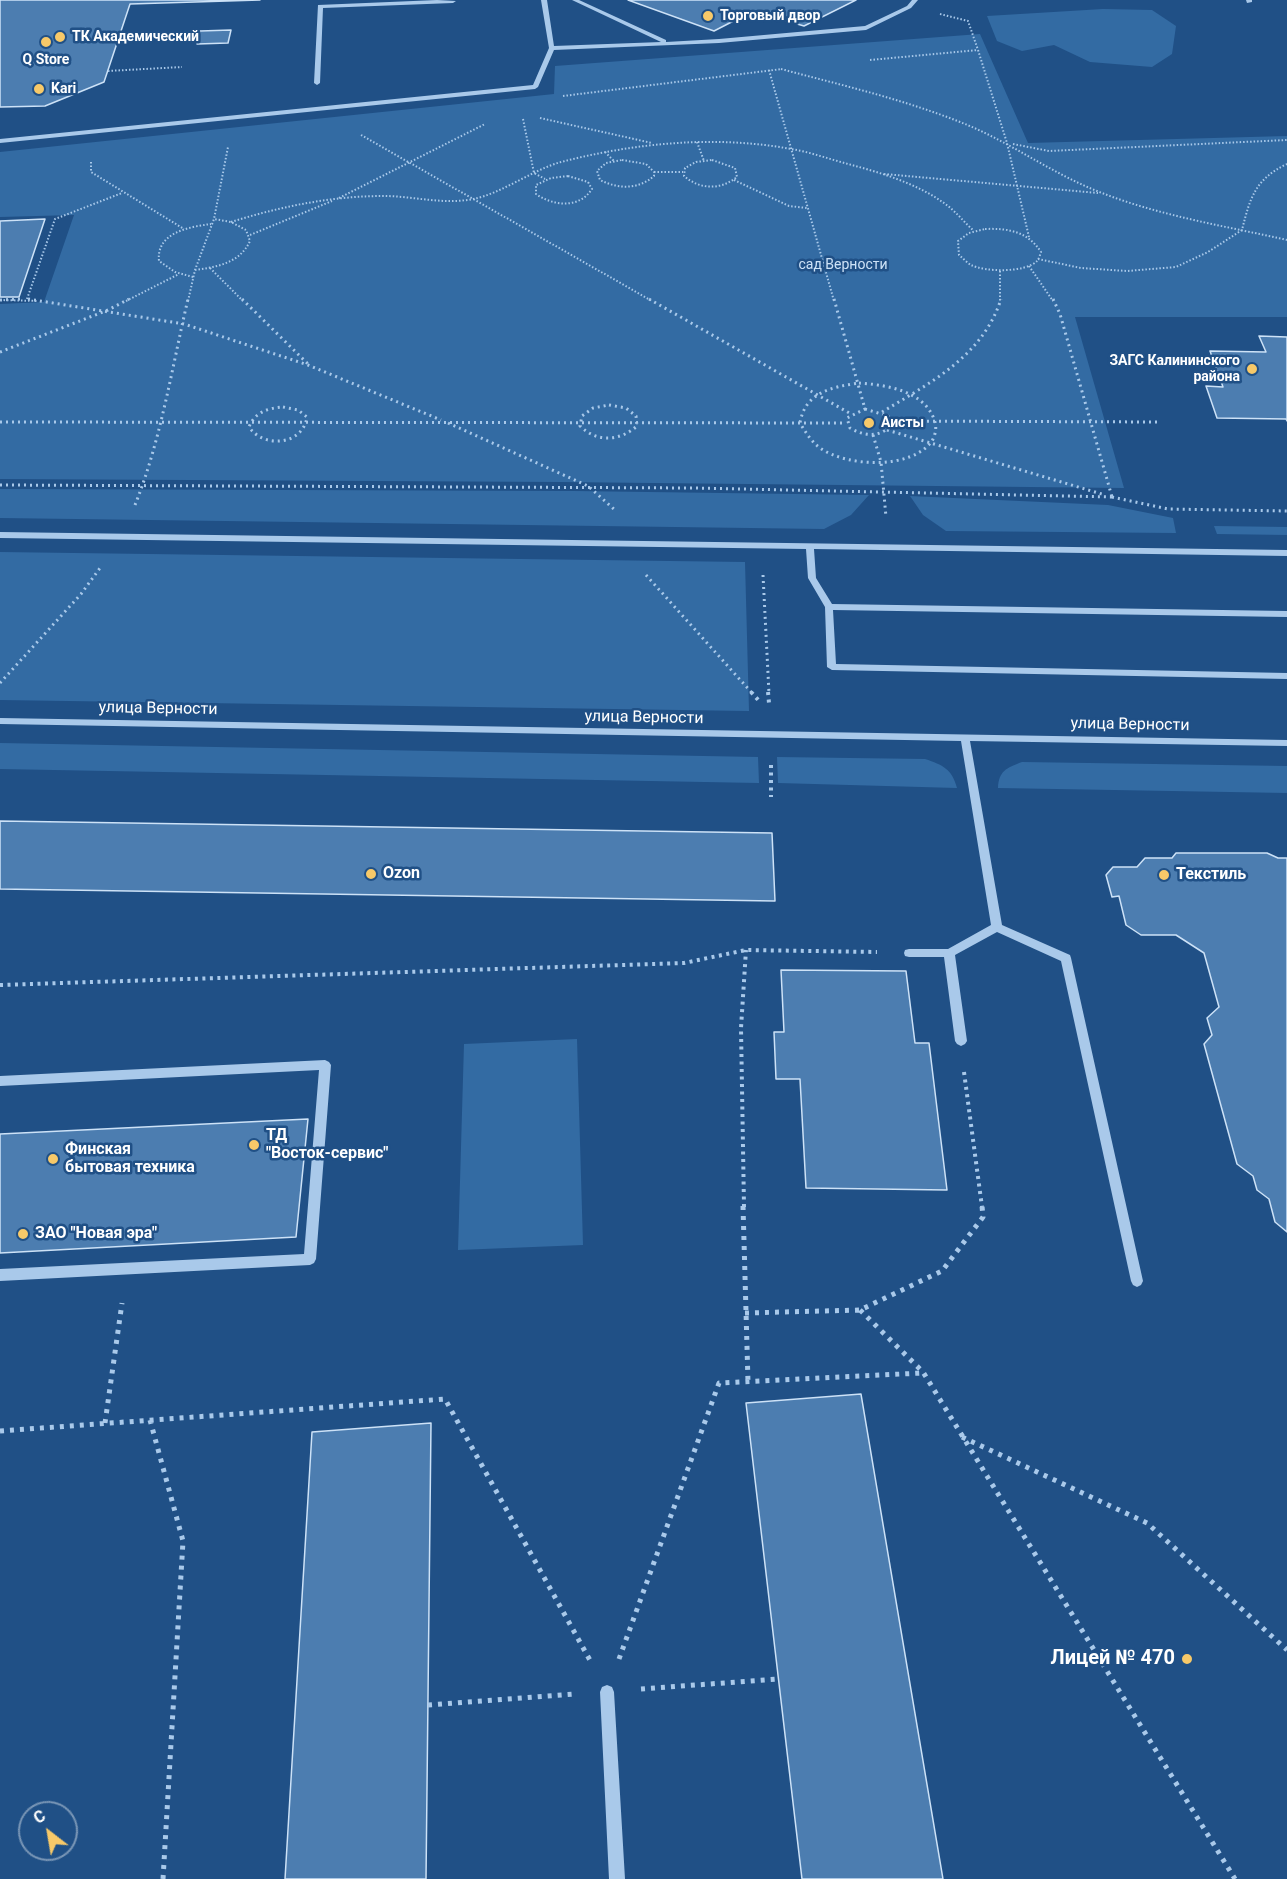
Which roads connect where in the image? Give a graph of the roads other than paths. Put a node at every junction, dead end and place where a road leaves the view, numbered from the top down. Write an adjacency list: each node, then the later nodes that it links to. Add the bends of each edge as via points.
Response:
1 (544, 0): 7 (street)
2 (574, 0): 6 (street)
3 (915, 0): 6 (street, via 909,7 866,28 719,41)
4 (417, 1): 5 (street); 8 (street, via 320,6)
5 (453, 1)
6 (666, 41): 7 (street)
7 (552, 48): 9 (street, via 535,87)
8 (317, 83)
9 (0, 141)
10 (0, 535): 11 (street)
11 (810, 547): 12 (street); 13 (street, via 811,576)
12 (1287, 553)
13 (829, 607): 14 (street); 15 (street, via 832,667)
14 (1287, 614)
15 (1287, 676)
16 (0, 721): 17 (street, улица Верности)
17 (965, 738): 18 (street, улица Верности); 19 (street)
18 (1287, 743)
19 (997, 927): 21 (street); 25 (street, via 1066,958)
20 (909, 953): 21 (street)
21 (949, 953): 22 (street)
22 (961, 1041)
23 (0, 1081): 24 (street, via 325,1065 310,1259)
24 (0, 1275)
25 (1137, 1281)
26 (607, 1692): 27 (street)
27 (617, 1879)

